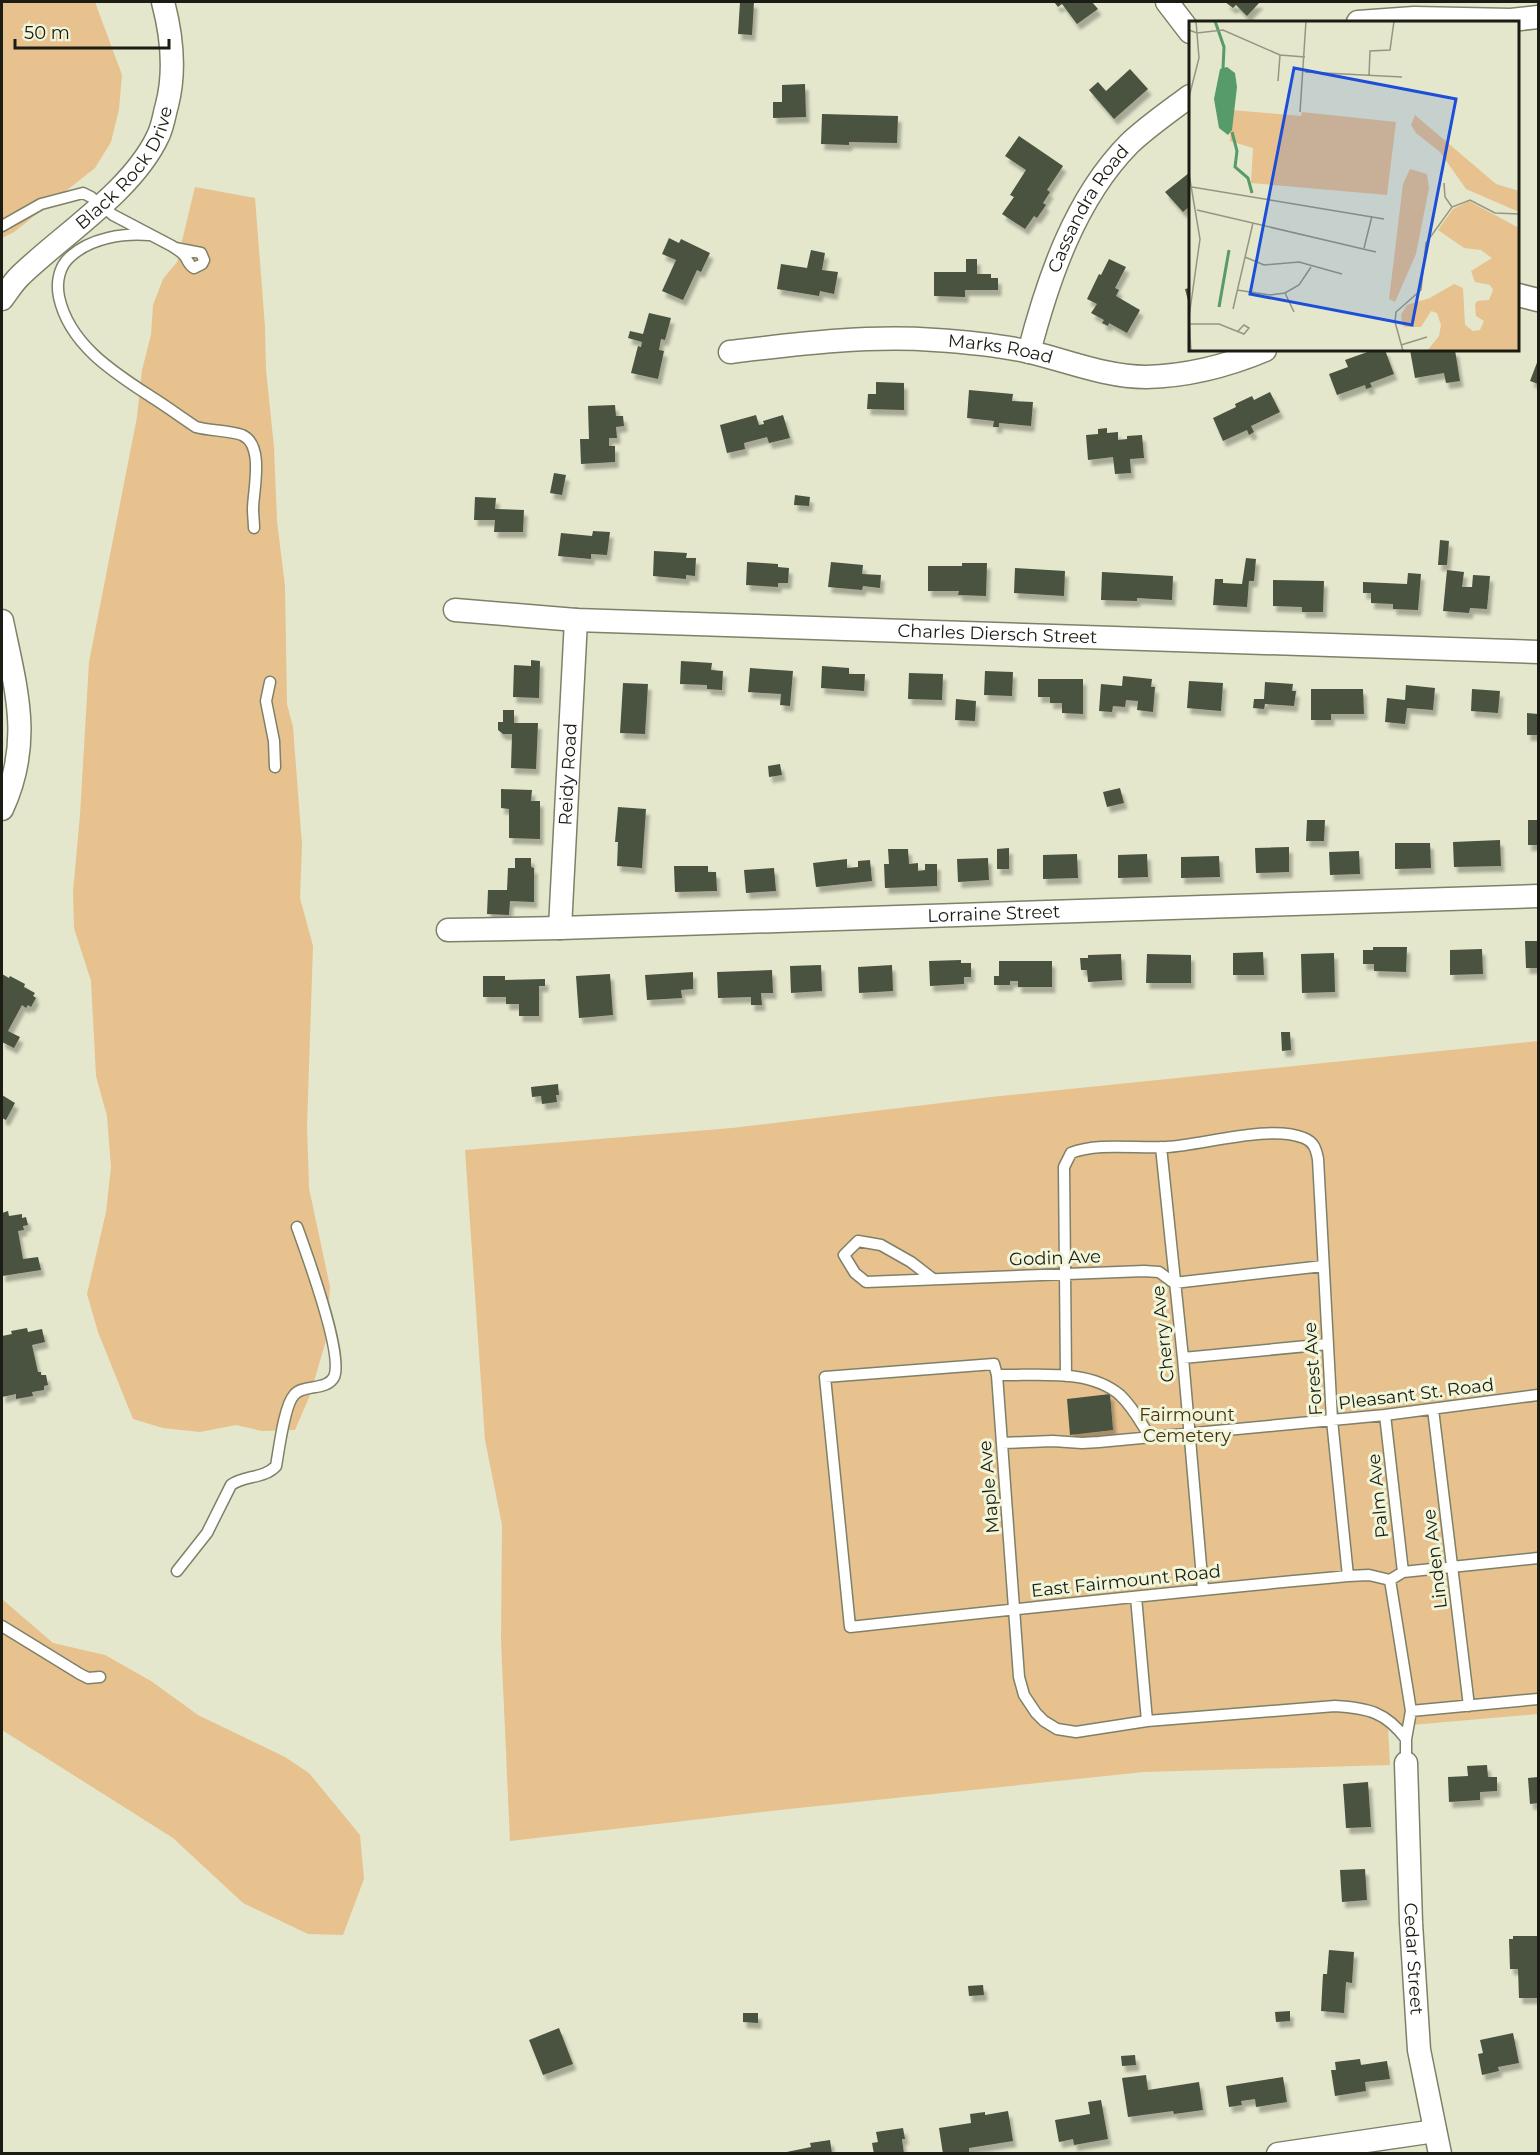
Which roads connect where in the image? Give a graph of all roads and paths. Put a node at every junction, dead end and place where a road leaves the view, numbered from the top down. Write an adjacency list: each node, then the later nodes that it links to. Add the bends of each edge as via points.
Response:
1 (164, 2): 7 (street, Black Rock Drive, via 171,32 172,67 159,135 135,172)
2 (1167, 2): 5 (street)
3 (1539, 17): 4 (street)
4 (1372, 21)
5 (1189, 30)
6 (1189, 97): 16 (street, Cassandra Road, via 1130,143 1087,200 1051,279)
7 (101, 205): 8 (lane, via 87,194 66,196 41,204); 9 (lane); 12 (street, Black Rock Drive, via 20,276)
8 (2, 226)
9 (149, 235): 10 (lane); 17 (lane, via 111,237 74,253 61,270 60,302 75,332 110,369 196,427 248,439 257,471)
10 (175, 248)
11 (1519, 295): 13 (street)
12 (2, 299)
13 (1539, 300)
14 (1263, 351): 16 (street, Marks Road, via 1192,373 1144,377 1099,371)
15 (729, 352): 16 (street, Marks Road, via 842,341 932,339)
16 (1029, 352)
17 (254, 528)
18 (456, 610): 19 (street, Charles Diersch Street)
19 (576, 620): 21 (street, Charles Diersch Street); 27 (street, Reidy Road)
20 (2, 621): 24 (street, via 20,715 20,740)
21 (1539, 652)
22 (270, 682): 23 (lane, via 266,701)
23 (275, 767)
24 (8, 775): 25 (street)
25 (2, 809)
26 (1539, 896): 27 (street, Lorraine Street)
27 (560, 928): 28 (street, Lorraine Street)
28 (448, 930)
29 (1161, 1147): 31 (lane, Forest Ave, via 1257,1135 1286,1135 1311,1142 1318,1159); 32 (lane, via 1071,1153 1064,1167); 34 (lane, Cherry Ave)
30 (297, 1227): 48 (lane, via 325,1309 335,1374 327,1384 294,1394 276,1466 231,1485 207,1533)
31 (1323, 1266): 34 (lane); 35 (lane, Forest Ave)
32 (1065, 1275): 33 (lane, Godin Ave); 34 (lane, Godin Ave, via 1159,1272); 38 (lane)
33 (933, 1279): 33 (lane, Godin Ave, via 866,1282 844,1255 858,1241 881,1245)
34 (1174, 1283): 36 (lane, Cherry Ave)
35 (1328, 1344): 36 (lane); 42 (lane, Forest Ave)
36 (1183, 1358): 43 (lane, Cherry Ave)
37 (998, 1375): 38 (lane); 45 (lane, Maple Ave); 56 (lane, Maple Ave, via 994,1364 825,1377)
38 (1066, 1376): 44 (lane, via 1097,1383 1120,1395)
39 (1539, 1395): 40 (lane, Pleasant St. Road)
40 (1433, 1409): 41 (lane, Pleasant St. Road); 47 (lane, Linden Ave)
41 (1385, 1415): 42 (lane, Pleasant St. Road); 49 (lane, Palm Ave)
42 (1332, 1420): 43 (lane, Pleasant St. Road); 50 (lane, Forest Ave)
43 (1189, 1434): 44 (lane, Pleasant St. Road); 52 (lane, Cherry Ave)
44 (1150, 1437): 45 (lane, Pleasant St. Road, via 1082,1443)
45 (1002, 1443): 54 (lane, Maple Ave)
46 (1539, 1558): 47 (lane)
47 (1452, 1568): 49 (lane); 59 (lane, Linden Ave)
48 (177, 1571)
49 (1403, 1572): 51 (lane)
50 (1348, 1576): 51 (lane, East Fairmount Road); 52 (lane, East Fairmount Road)
51 (1390, 1580): 60 (lane)
52 (1203, 1589): 53 (lane, East Fairmount Road)
53 (1136, 1597): 54 (lane, East Fairmount Road); 61 (lane)
54 (1016, 1609): 56 (lane, East Fairmount Road); 61 (lane, Maple Ave, via 1019,1677 1028,1703 1044,1721 1057,1729 1076,1732)
55 (2, 1626): 57 (lane, via 80,1674)
56 (850, 1627)
57 (100, 1677)
58 (1539, 1699): 59 (lane)
59 (1469, 1706): 60 (lane)
60 (1411, 1711): 62 (lane)
61 (1147, 1721): 62 (lane, Maple Ave, via 1361,1707 1381,1715)
62 (1406, 1739): 63 (lane)
63 (1406, 1762): 64 (street, Cedar Street, via 1419,2050)
64 (1436, 2131): 65 (street); 66 (street, Cedar Street)
65 (1278, 2154)
66 (1440, 2154)

